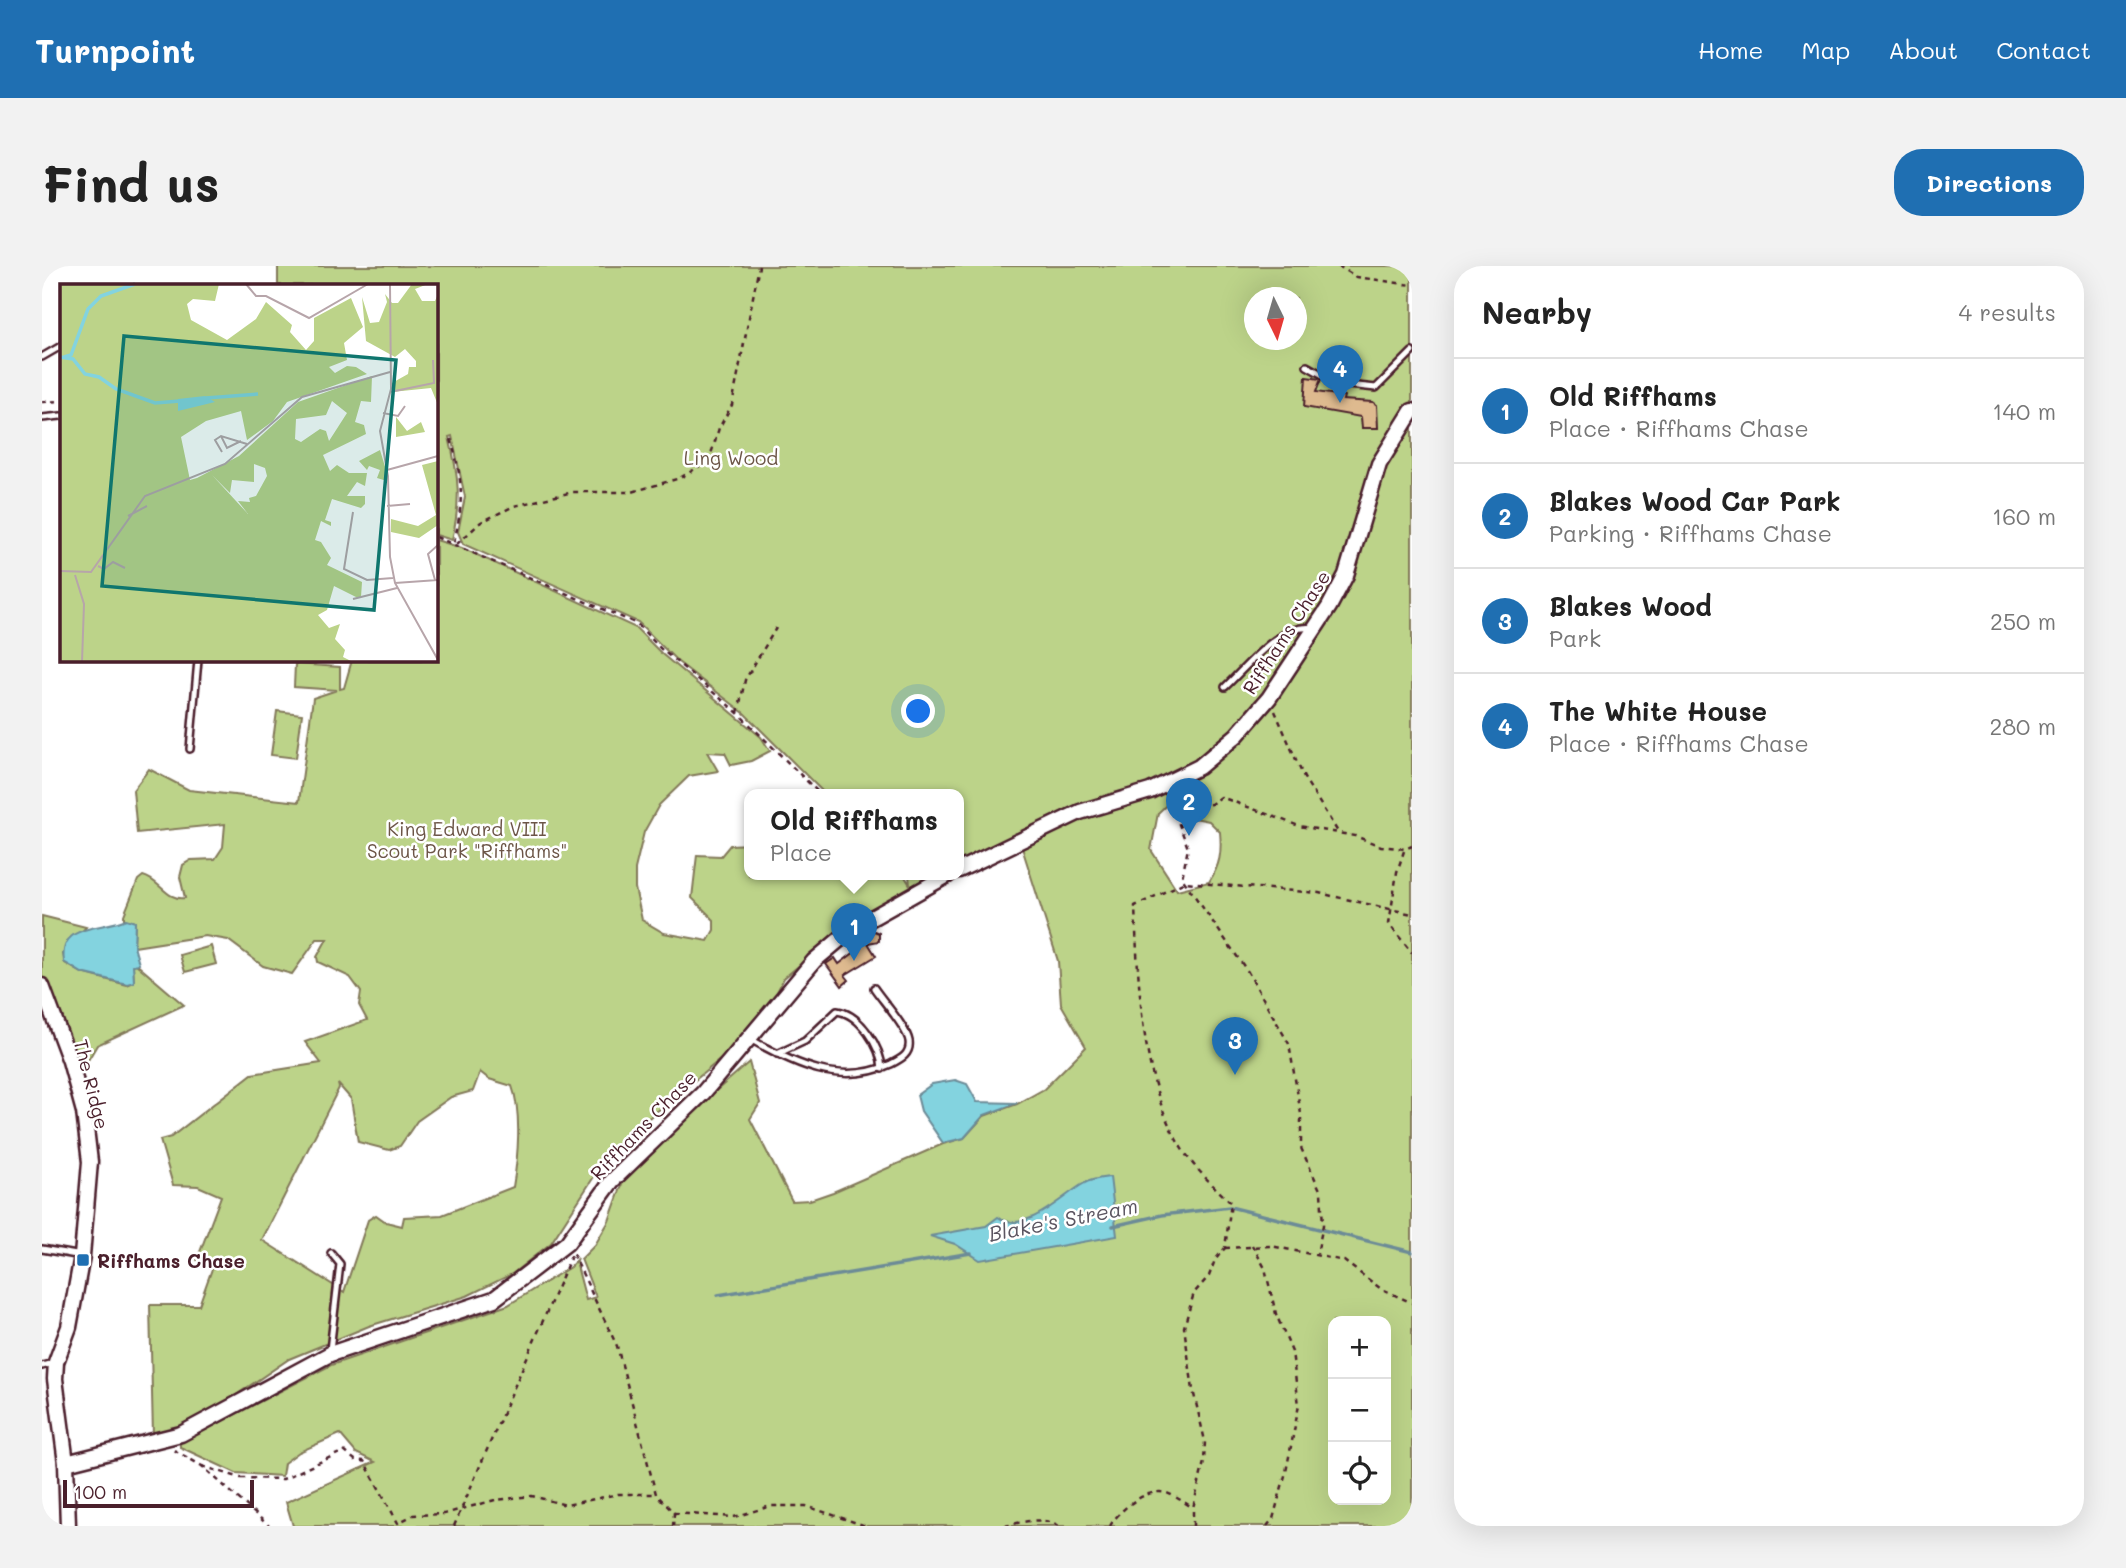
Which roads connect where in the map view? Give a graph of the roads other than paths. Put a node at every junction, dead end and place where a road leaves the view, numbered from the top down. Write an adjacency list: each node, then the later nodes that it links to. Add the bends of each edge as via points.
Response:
1 (60, 347): 3 (lane)
2 (1412, 352): 4 (lane, via 1376,388 1339,384)
3 (42, 357)
4 (1307, 366)
5 (1412, 411): 8 (street, Riffhams Chase, via 1380,464 1346,575)
6 (60, 416): 7 (lane)
7 (42, 418)
8 (1314, 628): 10 (lane, via 1293,629 1283,635); 12 (street, Riffhams Chase, via 1269,698 1237,735 1199,767 1080,812)
9 (198, 662): 11 (lane)
10 (1226, 687)
11 (190, 749)
12 (964, 868)
13 (939, 880): 16 (street, Riffhams Chase, via 852,929 823,953)
14 (42, 986): 21 (street, The Ridge, via 84,1112 90,1161)
15 (874, 988): 18 (lane, via 909,1044 908,1053)
16 (750, 1039): 17 (lane); 22 (street, Riffhams Chase, via 703,1093 612,1181 567,1243 494,1299)
17 (777, 1054): 18 (lane, via 819,1071 866,1074); 18 (lane, via 805,1041 837,1011 847,1013 877,1046)
18 (882, 1069)
19 (42, 1249): 21 (lane)
20 (331, 1253): 22 (lane, via 340,1264)
21 (82, 1256): 23 (street, The Ridge, via 69,1327)
22 (330, 1354): 24 (street, Riffhams Chase, via 181,1434)
23 (49, 1364): 24 (street, The Ridge)
24 (66, 1463): 25 (street, The Ridge)
25 (68, 1526)

